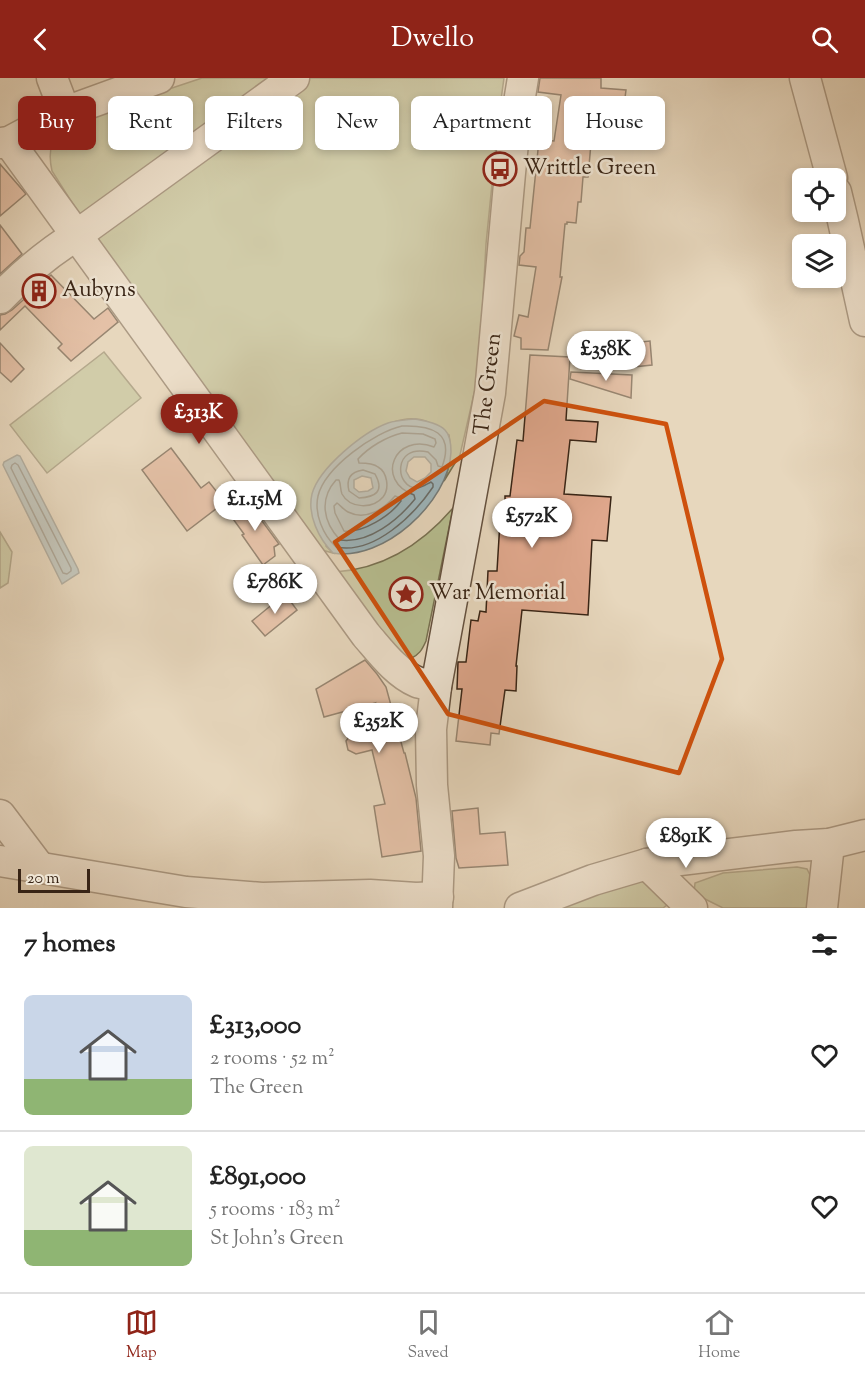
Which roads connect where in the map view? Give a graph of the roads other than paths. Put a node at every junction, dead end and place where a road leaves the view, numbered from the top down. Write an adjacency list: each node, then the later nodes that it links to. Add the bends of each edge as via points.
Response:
1 (52, 78): 6 (street)
2 (159, 78): 7 (street)
3 (294, 78): 11 (street)
4 (523, 78): 14 (street, The Green, via 514,133 490,393)
5 (805, 78): 9 (street)
6 (59, 96)
7 (96, 101)
8 (5, 143): 11 (street)
9 (829, 168)
10 (854, 219): 13 (street)
11 (77, 235): 12 (street, via 43,258); 14 (street, via 366,635 407,676)
12 (0, 298)
13 (865, 321)
14 (436, 687): 21 (street, The Green, via 431,729)
15 (0, 815): 20 (street)
16 (865, 834): 17 (street)
17 (829, 844): 19 (street); 24 (street)
18 (0, 861): 20 (street)
19 (646, 864): 22 (street); 23 (street)
20 (40, 868): 21 (street, via 186,892 251,897 370,895)
21 (438, 902)
22 (520, 908)
23 (692, 908)
24 (822, 908)

